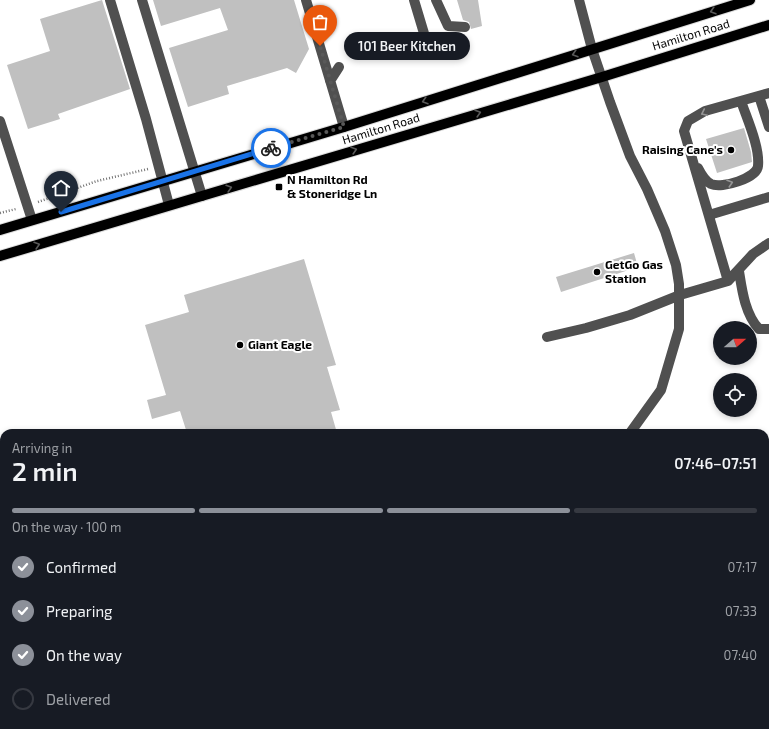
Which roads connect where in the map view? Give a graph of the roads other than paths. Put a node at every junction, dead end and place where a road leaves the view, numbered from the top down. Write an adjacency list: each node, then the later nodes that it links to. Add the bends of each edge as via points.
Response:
1 (110, 0): 22 (street)
2 (142, 0): 21 (street)
3 (306, 0): 14 (street)
4 (414, 0): 10 (street)
5 (436, 0): 9 (street, via 448,26)
6 (579, 0): 11 (street)
7 (750, 0): 11 (main road, Hamilton Road, one-way to 11)
8 (769, 25): 13 (main road, Hamilton Road)
9 (465, 28)
10 (426, 40)
11 (592, 49): 13 (street); 18 (main road, Hamilton Road, one-way to 18)
12 (339, 67): 14 (street)
13 (602, 77): 23 (main road, Hamilton Road, one-way to 13); 33 (street, via 630,156 648,189 665,231 676,266)
14 (330, 81): 18 (street)
15 (764, 94): 16 (street); 19 (street)
16 (741, 101): 20 (street, one-way to 20, via 705,112 688,122 684,131); 20 (street, one-way to 16, via 710,184 719,187 753,176 758,167 758,153)
17 (0, 121): 27 (street)
18 (344, 127): 21 (main road, Hamilton Road)
19 (769, 127)
20 (692, 157): 26 (street)
21 (195, 170): 22 (main road, Hamilton Road); 23 (street)
22 (163, 181): 25 (street); 27 (main road, Hamilton Road)
23 (202, 196): 25 (main road, Hamilton Road)
24 (769, 197): 26 (street)
25 (169, 205): 30 (main road, Hamilton Road, one-way to 25)
26 (709, 215): 32 (street)
27 (32, 220): 28 (main road, Hamilton Road)
28 (0, 230)
29 (769, 243): 31 (street, via 753,254)
30 (0, 256)
31 (739, 271): 32 (street); 34 (street, via 751,321 759,329)
32 (728, 281): 33 (street)
33 (680, 295): 35 (street, via 630,315); 36 (street, via 679,329 661,390)
34 (769, 329)
35 (547, 337)
36 (633, 429)

